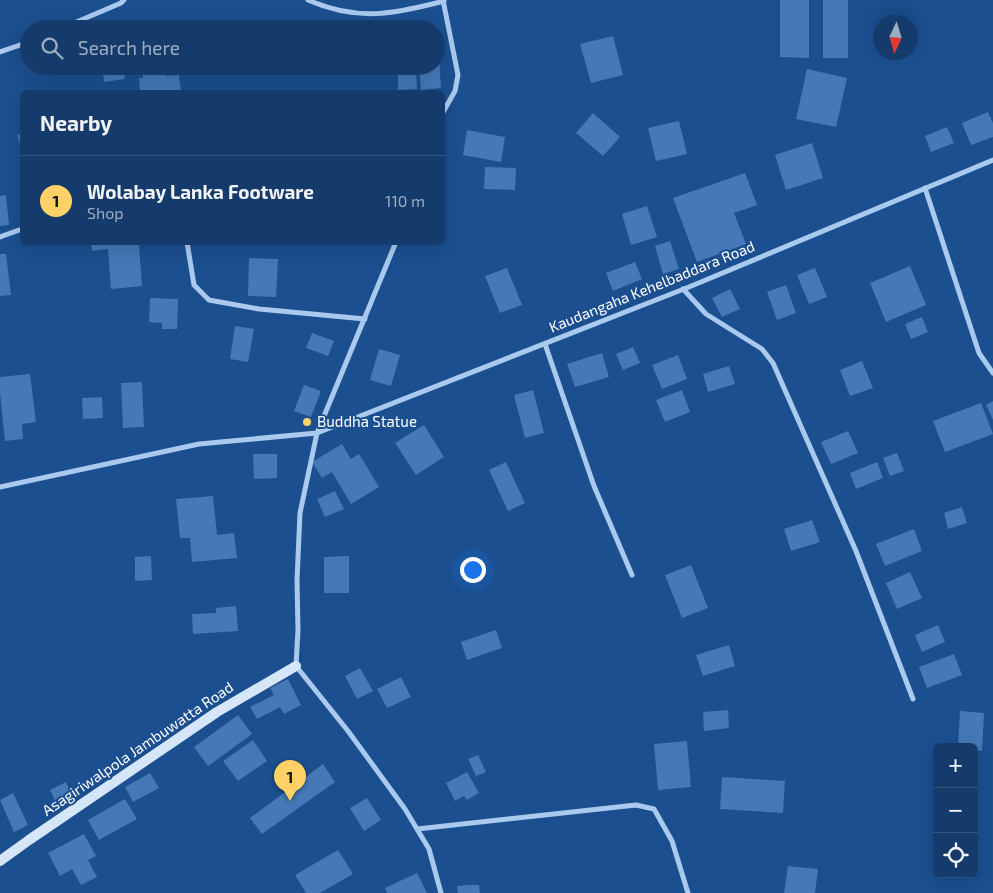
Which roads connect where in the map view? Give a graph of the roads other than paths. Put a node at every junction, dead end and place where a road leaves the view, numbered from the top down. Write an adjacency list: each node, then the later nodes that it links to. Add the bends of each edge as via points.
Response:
1 (124, 0): 4 (street)
2 (308, 0): 3 (street, via 326,8 370,15 406,11)
3 (443, 1): 7 (street, via 458,75)
4 (81, 20)
5 (20, 45): 6 (street)
6 (0, 52)
7 (445, 108)
8 (993, 160): 9 (street, Kaudangaha Kehelbaddara Road)
9 (925, 188): 14 (street, Kaudangaha Kehelbaddara Road); 17 (street, via 979,354)
10 (20, 230): 11 (street)
11 (0, 237)
12 (187, 245): 15 (street, via 194,285 209,300 259,309)
13 (395, 245): 15 (street)
14 (683, 289): 16 (street, Kaudangaha Kehelbaddara Road); 22 (street, via 706,314 762,349 773,363 856,551)
15 (365, 319): 18 (street)
16 (545, 344): 18 (street, Kaudangaha Kehelbaddara Road); 20 (street, via 594,486)
17 (993, 373)
18 (317, 434): 19 (street, Kaudangaha Kehelbaddara Road, via 199,444); 21 (street, via 300,513)
19 (0, 487)
20 (632, 575)
21 (296, 666): 23 (street, via 348,730); 24 (street, Asagiriwalpola Jambuwatta Road, via 217,712)
22 (913, 699)
23 (417, 829): 25 (street, via 429,849); 26 (street, via 636,805 654,809 672,841)
24 (0, 861)
25 (441, 893)
26 (688, 893)

